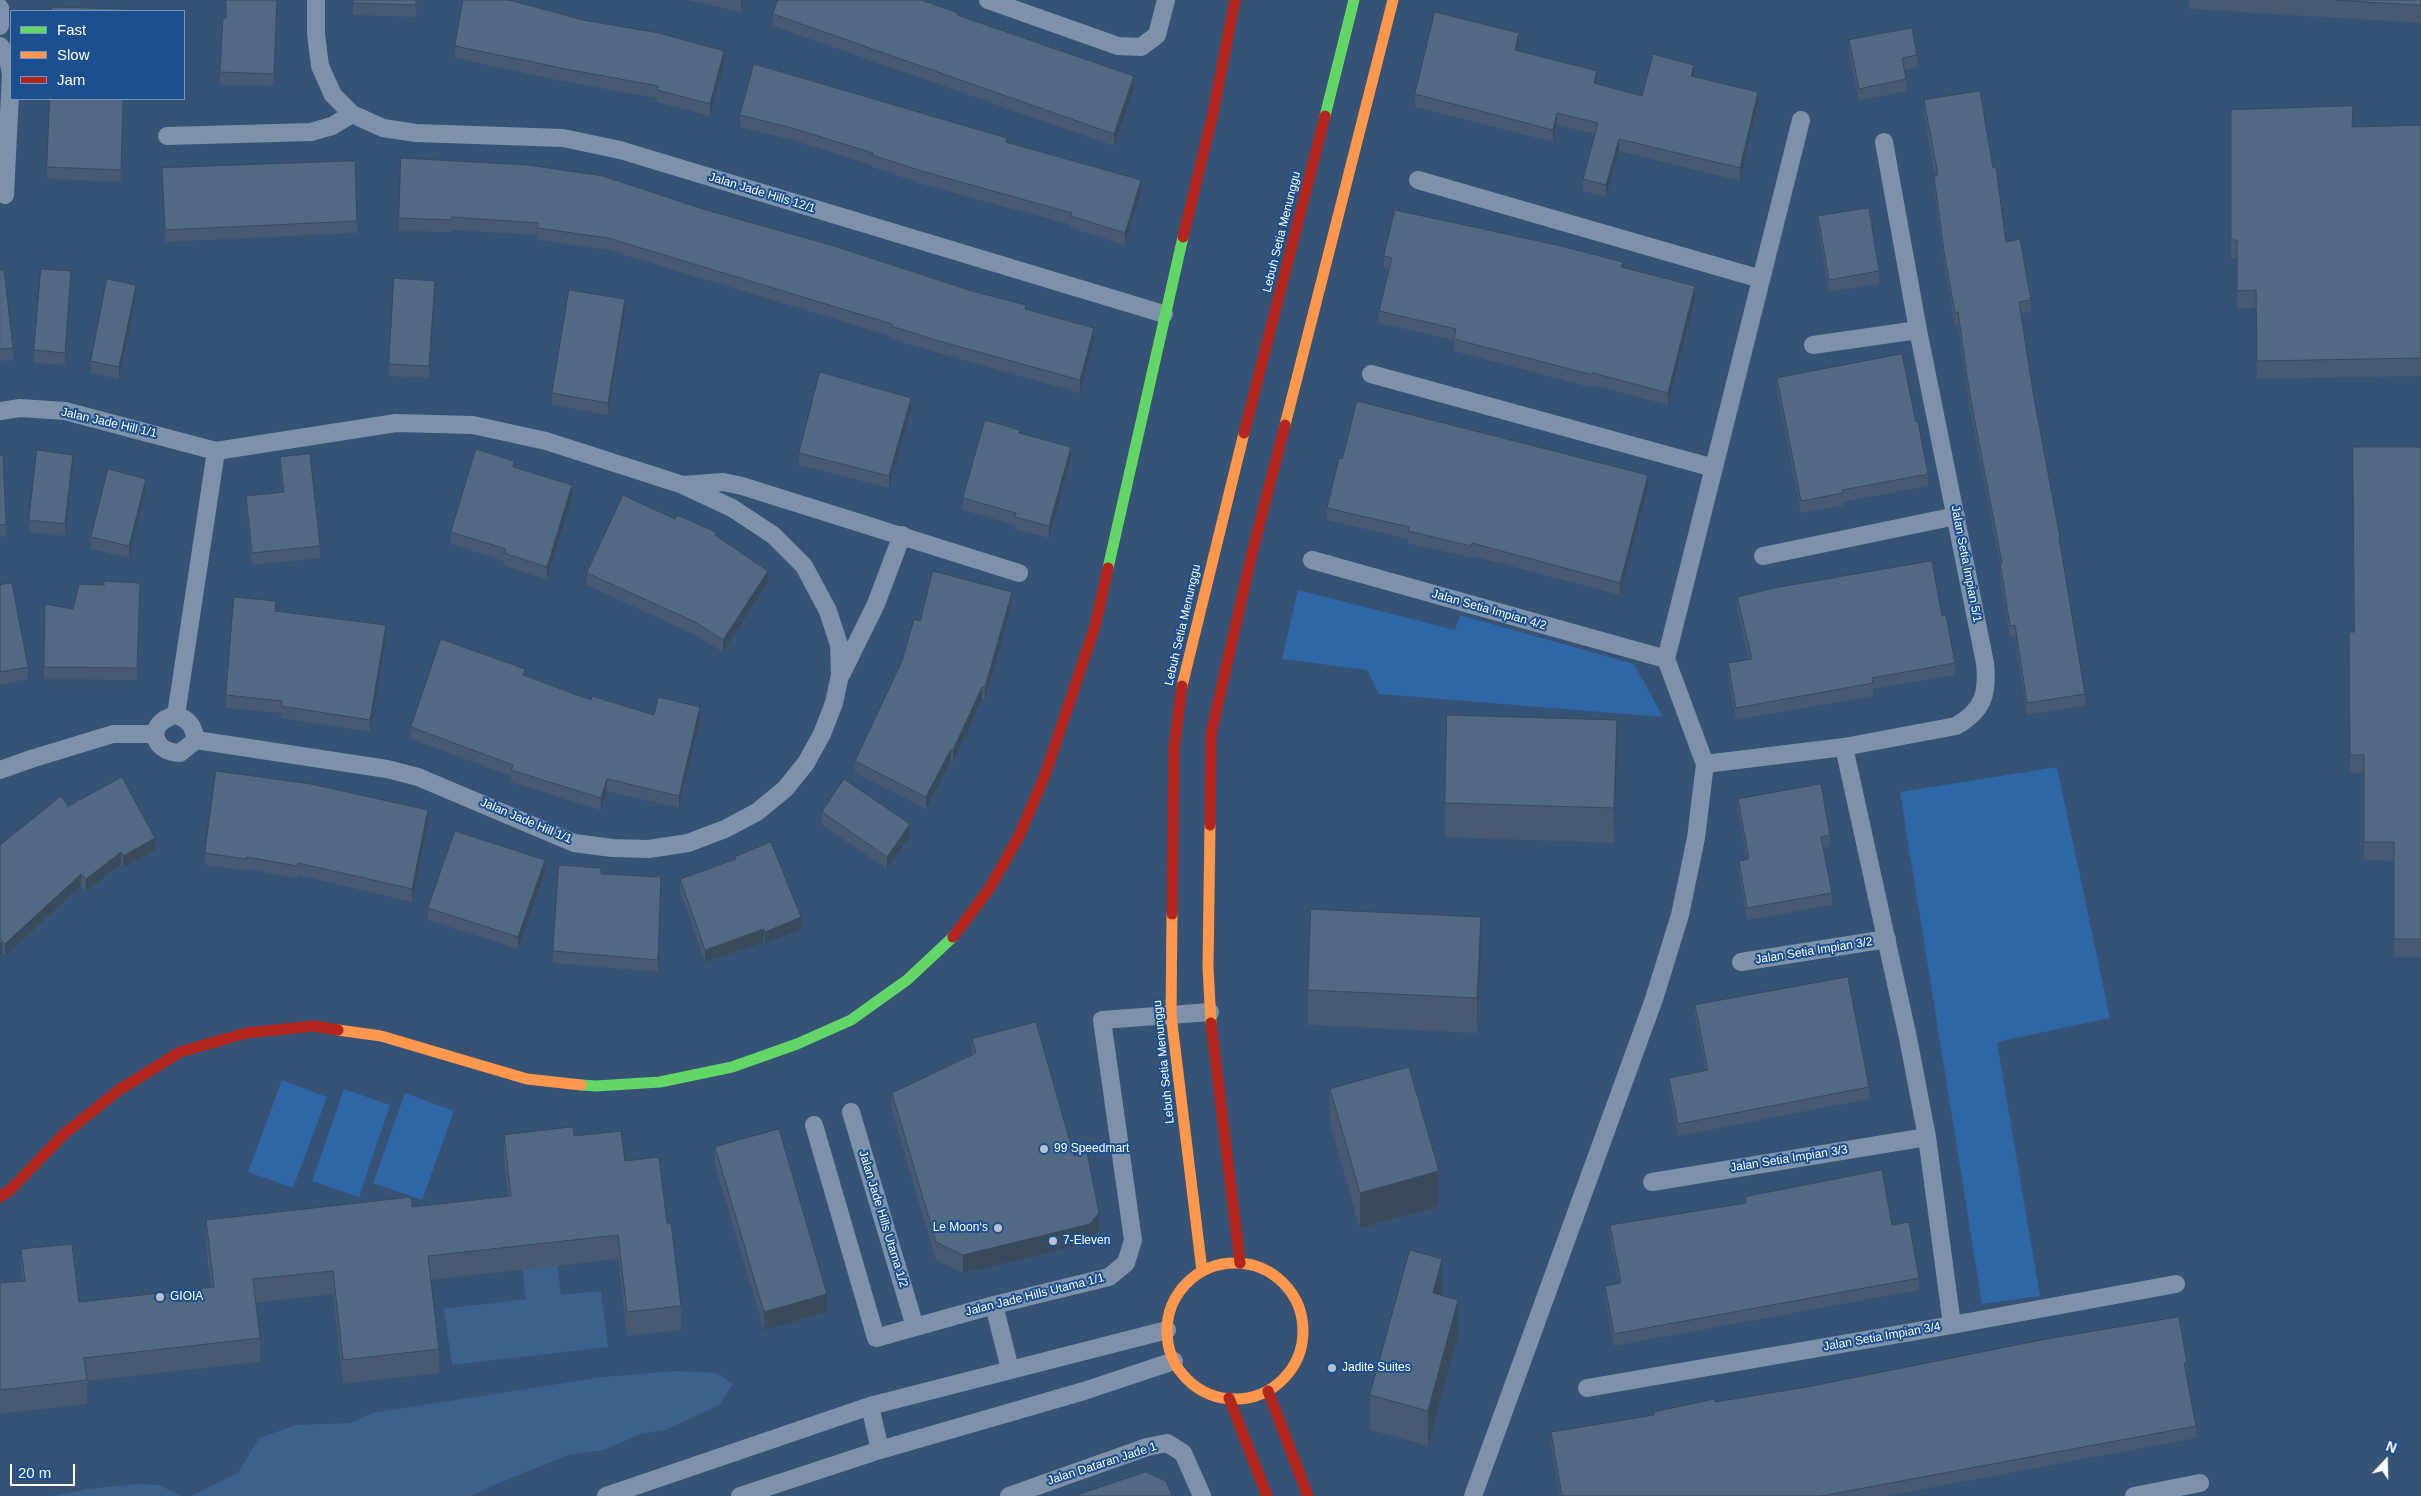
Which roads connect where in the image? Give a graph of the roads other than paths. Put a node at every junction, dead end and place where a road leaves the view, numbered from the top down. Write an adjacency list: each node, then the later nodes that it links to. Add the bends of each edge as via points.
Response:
1 (316, 0): 12 (street, via 320,66 333,95)
2 (988, 0): 3 (street, via 1118,46 1140,47 1156,35)
3 (1166, 0)
4 (1235, 0): 19 (street, via 1213,113)
5 (1354, 0): 43 (street, Lebuh Setia Menunggu, via 1183,676 1174,748)
6 (1393, 0): 42 (street, via 1252,553 1211,734)
7 (0, 8): 8 (street)
8 (0, 26)
9 (0, 46): 10 (street, via 7,55)
10 (10, 69)
11 (10, 98): 17 (street)
12 (352, 114): 14 (street, via 332,126 311,132); 19 (street, Jalan Jade Hills 12/1, via 383,128 416,133 563,138 620,150)
13 (1801, 120): 18 (street)
14 (167, 136)
15 (1884, 142): 20 (street, Jalan Setia Impian 5/1)
16 (1418, 180): 18 (street)
17 (6, 195)
18 (1761, 279): 25 (street)
19 (1164, 314): 48 (street, via 1095,626 1045,775 1019,836 989,889 951,940 907,980 851,1020 797,1044 732,1067 660,1082 596,1086 527,1079 381,1036 314,1026 246,1033 180,1052 119,1090 65,1134)
20 (1918, 330): 21 (street); 27 (street, Jalan Setia Impian 5/1)
21 (1813, 345)
22 (1371, 374): 25 (street)
23 (0, 411): 24 (street, Jalan Jade Hill 1/1, via 20,408 65,411)
24 (216, 450): 26 (street, via 396,423 473,425 546,441); 34 (street)
25 (1714, 468): 32 (street)
26 (683, 485): 28 (street, via 723,482 742,486); 33 (street, Jalan Jade Hill 1/1, via 732,508 773,535 804,566 828,611 839,645)
27 (1956, 516): 29 (street); 37 (street, Jalan Setia Impian 5/1, via 1985,663 1987,684 1982,702 1971,718 1956,726)
28 (902, 535): 31 (street); 33 (street, via 876,604)
29 (1763, 556)
30 (1312, 560): 32 (street, Jalan Setia Impian 4/2)
31 (1019, 572)
32 (1666, 659): 38 (street)
33 (840, 675): 36 (street, Jalan Jade Hill 1/1, via 822,734 785,789 757,812 725,829 688,843 649,849 574,843 448,788 387,769)
34 (176, 715): 35 (street, via 165,718 157,726); 36 (street, via 193,727)
35 (155, 734): 36 (street, via 160,747 169,753 180,753); 39 (street, via 113,734)
36 (196, 740)
37 (1844, 748): 38 (street, Jalan Setia Impian 5/1); 40 (street)
38 (1705, 764): 70 (street, via 1696,838 1680,915 1654,999)
39 (0, 770)
40 (1887, 939): 41 (street, Jalan Setia Impian 3/2); 46 (street)
41 (1741, 962)
42 (1210, 1012): 43 (street); 49 (street)
43 (1171, 1015): 50 (street, Lebuh Setia Menunggu); 52 (street, Jalan Jade Hills Utama 1/1, via 1102,1020 1133,1240 1126,1263 1110,1277)
44 (851, 1112): 54 (street, Jalan Jade Hills Utama 1/2)
45 (814, 1125): 54 (street, Jalan Jade Hills Utama 1/1, via 876,1338)
46 (1926, 1137): 47 (street, Jalan Setia Impian 3/3); 53 (street)
47 (1652, 1182)
48 (0, 1197)
49 (1240, 1263): 50 (street, via 1221,1264); 59 (street, via 1259,1267 1276,1276 1290,1290 1302,1318 1302,1348 1295,1365 1283,1380)
50 (1202, 1271): 55 (street, via 1177,1296)
51 (2176, 1284): 53 (street, Jalan Setia Impian 3/4)
52 (994, 1305): 54 (street, Jalan Jade Hills Utama 1/1); 57 (street)
53 (1952, 1325): 58 (street, Jalan Setia Impian 3/4)
54 (915, 1327)
55 (1167, 1330): 56 (street); 57 (street)
56 (1174, 1361): 60 (street, via 1188,1379 1207,1392); 62 (street, via 1084,1391)
57 (1010, 1369): 61 (street)
58 (1587, 1388)
59 (1268, 1390): 60 (street, via 1249,1398); 69 (street)
60 (1229, 1398): 68 (street)
61 (870, 1406): 62 (street); 64 (street)
62 (880, 1450): 65 (street)
63 (2200, 1483): 71 (street)
64 (606, 1496)
65 (740, 1496)
66 (1009, 1496): 67 (street, Jalan Dataran Jade 1, via 1147,1447 1168,1443 1183,1453)
67 (1202, 1496)
68 (1267, 1496)
69 (1308, 1496)
70 (1473, 1496)
71 (2134, 1496)

